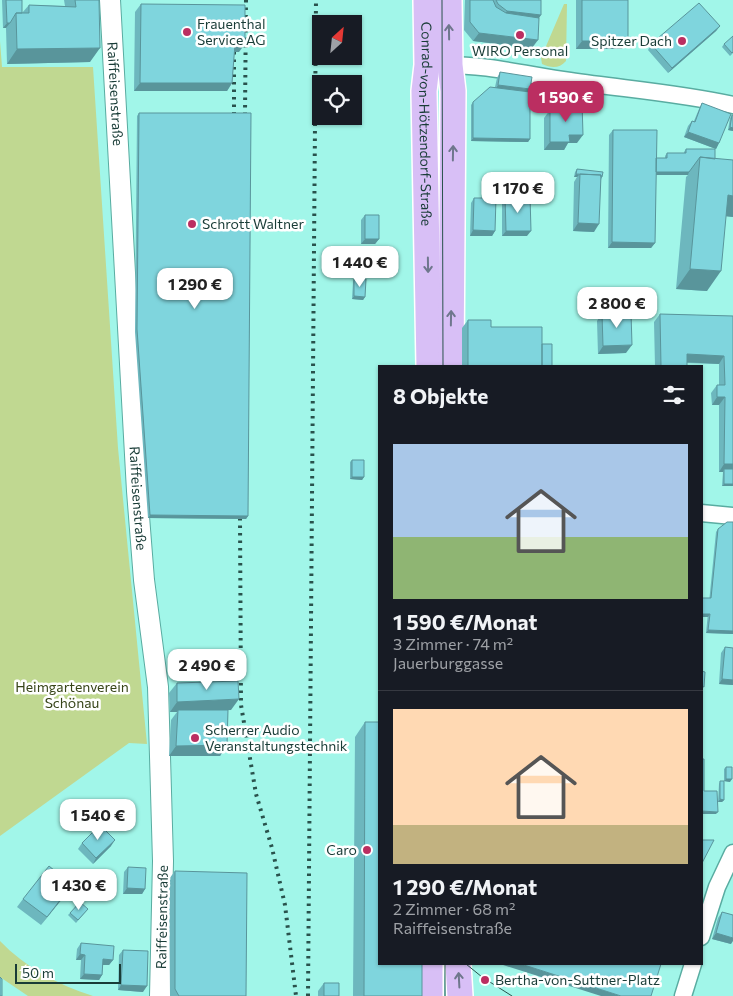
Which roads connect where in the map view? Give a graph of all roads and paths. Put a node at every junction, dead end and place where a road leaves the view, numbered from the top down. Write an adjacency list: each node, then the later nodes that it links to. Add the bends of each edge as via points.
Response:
1 (110, 0): 15 (street, Raiffeisenstraße, via 133,431 144,580 158,688 163,861)
2 (426, 0): 4 (main road, Conrad-von-Hötzendorf-Straße)
3 (449, 0): 4 (main road, Conrad-von-Hötzendorf-Straße, one-way to 3)
4 (438, 65): 5 (street, via 500,69); 6 (main road, Conrad-von-Hötzendorf-Straße, one-way to 6, via 424,91); 7 (main road, Conrad-von-Hötzendorf-Straße, one-way to 4, via 453,91)
5 (733, 105)
6 (429, 365)
7 (451, 365)
8 (703, 513): 9 (street)
9 (733, 516)
10 (733, 852): 11 (street)
11 (703, 931)
12 (430, 965): 16 (main road)
13 (458, 965): 17 (main road, one-way to 13)
14 (693, 965): 18 (street)
15 (160, 996)
16 (430, 996)
17 (460, 996)
18 (682, 996)

